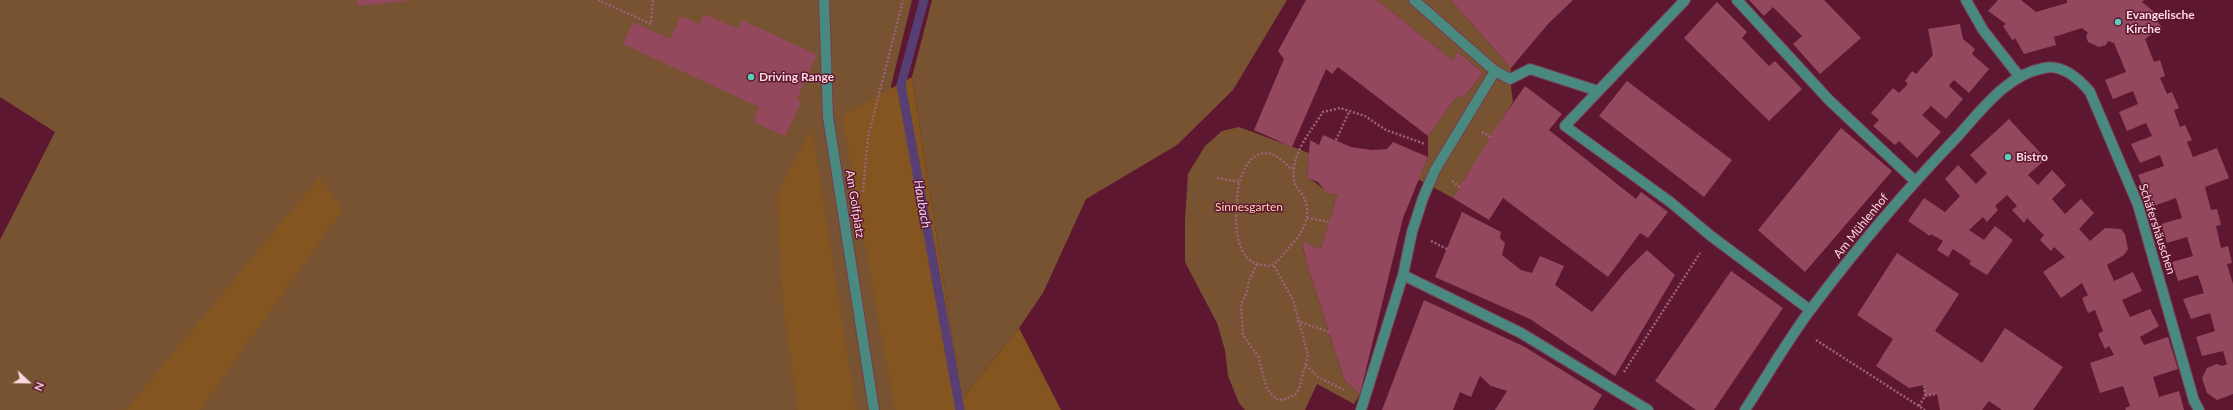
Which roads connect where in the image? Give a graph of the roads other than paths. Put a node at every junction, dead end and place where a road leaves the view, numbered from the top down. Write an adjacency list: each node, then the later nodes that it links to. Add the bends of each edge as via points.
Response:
1 (824, 0): 13 (street, Am Golfplatz, via 828,117)
2 (1414, 0): 6 (street)
3 (1685, 0): 8 (street)
4 (1737, 0): 9 (street, via 1829,100)
5 (1966, 0): 7 (street, via 1982,30)
6 (1495, 70): 8 (street, via 1510,80 1530,69); 10 (street, via 1447,150 1423,198 1412,232)
7 (2019, 76): 9 (street, Am Mühlenhof, via 1994,96); 16 (street, Schäfershäuschen, via 2045,67 2061,70 2078,78 2090,92 2138,205 2194,401)
8 (1598, 91): 11 (street, via 1565,126 1669,201 1711,236)
9 (1916, 180): 11 (street, Am Mühlenhof)
10 (1403, 275): 12 (street); 14 (street, via 1521,333)
11 (1810, 310): 15 (street, Am Mühlenhof)
12 (1363, 406)
13 (874, 410)
14 (1648, 410)
15 (1745, 410)
16 (2199, 410)

